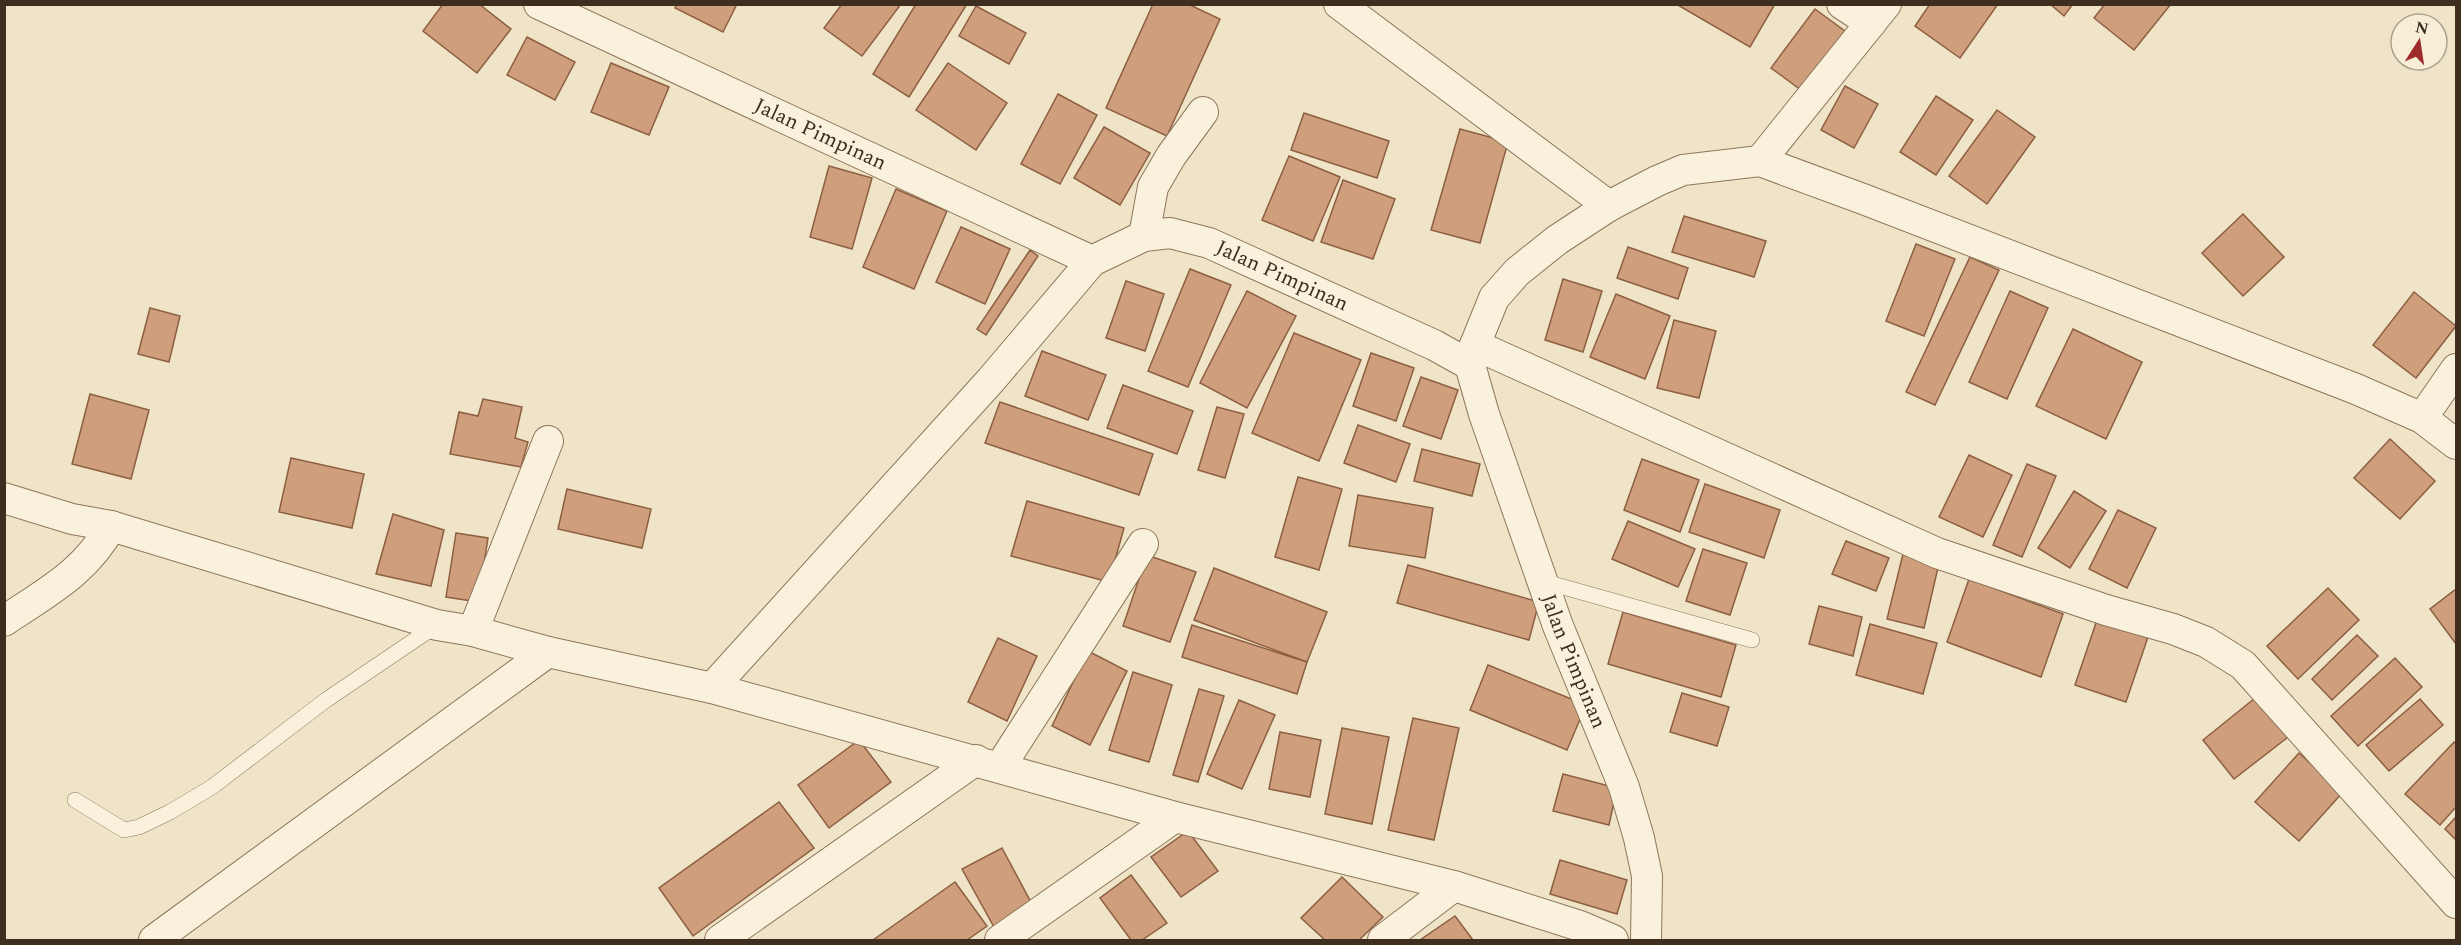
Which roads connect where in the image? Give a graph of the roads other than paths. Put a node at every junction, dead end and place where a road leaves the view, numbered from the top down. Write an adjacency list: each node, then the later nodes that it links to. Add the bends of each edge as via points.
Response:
1 (539, 4): 9 (street, Jalan Pimpinan)
2 (1339, 4): 7 (street)
3 (1842, 4): 4 (street)
4 (1879, 14): 6 (street)
5 (1203, 112): 8 (street, via 1170,156 1153,187)
6 (1760, 161): 7 (street, via 1683,170); 12 (street, via 2356,389)
7 (1609, 206): 10 (street, via 1517,272 1494,298)
8 (1144, 236): 9 (street, Jalan Pimpinan); 10 (street, Jalan Pimpinan, via 1170,233 1209,243 1434,345)
9 (1092, 261): 24 (street, via 991,380)
10 (1473, 355): 18 (street, Jalan Pimpinan, via 1484,414); 29 (street, via 1937,553 2206,642 2243,665)
11 (2457, 369): 12 (street)
12 (2422, 418): 14 (street)
13 (548, 441): 21 (street)
14 (2457, 444)
15 (4, 498): 16 (street, via 72,519)
16 (111, 526): 19 (street, via 101,545 79,570); 20 (street)
17 (1143, 544): 25 (street)
18 (1542, 581): 22 (lane); 35 (street, Jalan Pimpinan, via 1624,787 1639,838 1647,876)
19 (4, 621)
20 (437, 625): 21 (street); 26 (lane, via 326,700 212,787 139,827 124,830)
21 (473, 631): 23 (street)
22 (1752, 640)
23 (548, 652): 24 (street); 30 (street)
24 (712, 688): 25 (street)
25 (988, 764): 27 (street); 31 (street)
26 (75, 800)
27 (1175, 817): 28 (street); 32 (street)
28 (1454, 886): 33 (street); 34 (street)
29 (2457, 903)
30 (154, 940)
31 (720, 940)
32 (1000, 940)
33 (1383, 940)
34 (1612, 940)
35 (1646, 940)

